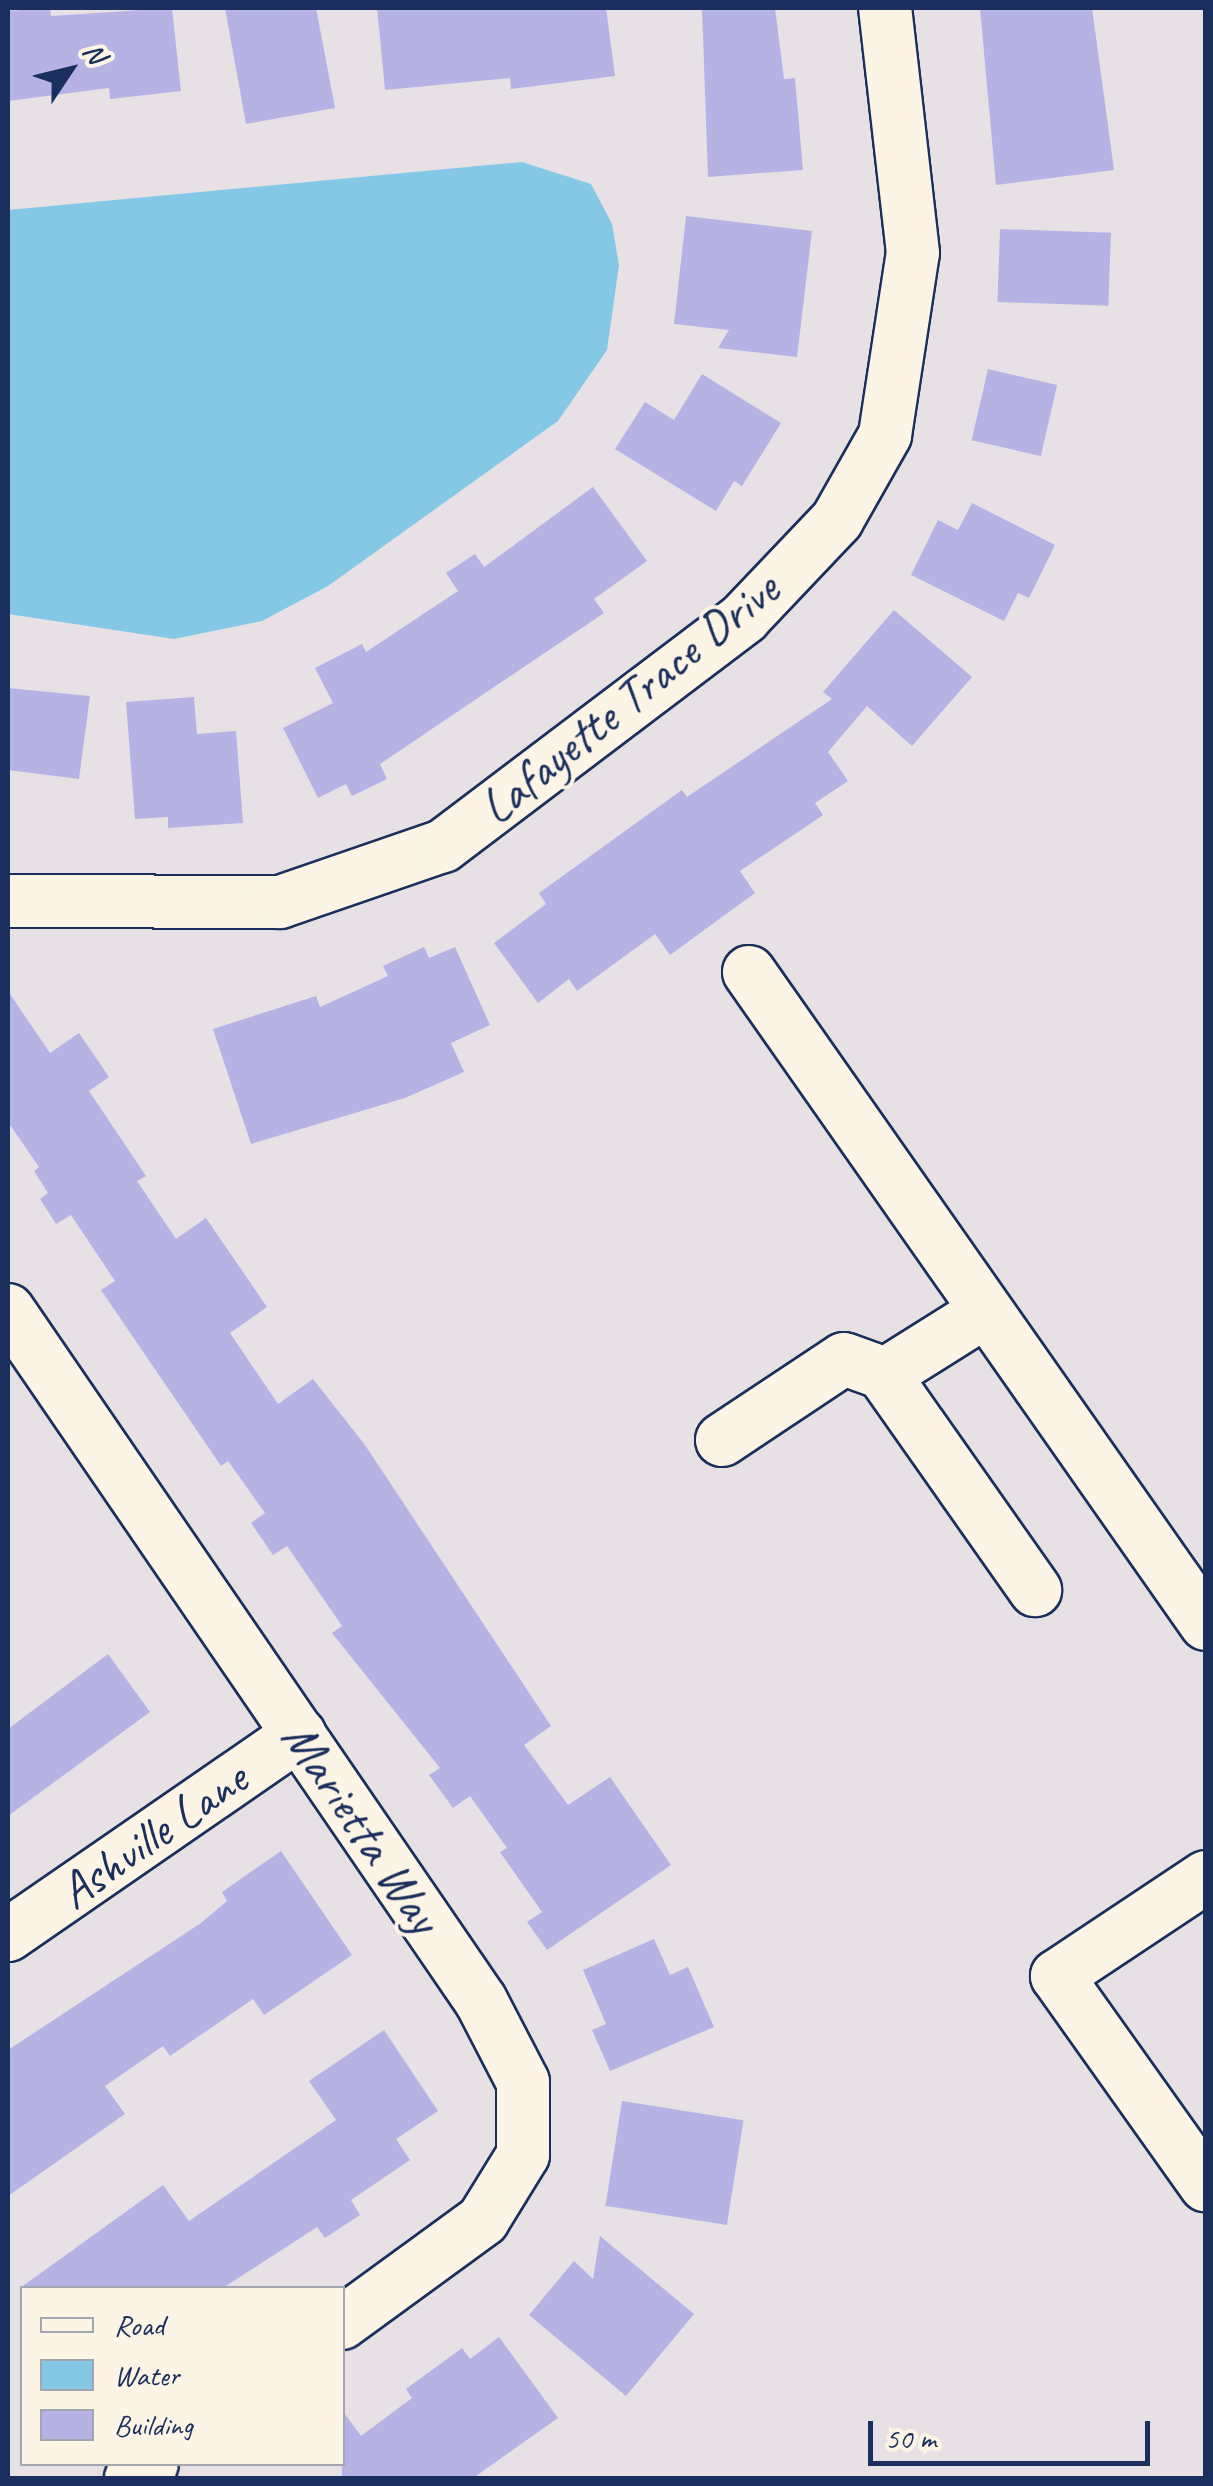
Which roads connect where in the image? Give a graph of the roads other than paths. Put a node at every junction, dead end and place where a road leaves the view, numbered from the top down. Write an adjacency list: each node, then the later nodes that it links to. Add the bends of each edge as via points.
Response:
1 (884, 8): 2 (street, Lafayette Trace Drive, via 913,253 885,435 837,520 744,618 443,846 280,902)
2 (8, 901)
3 (749, 972): 5 (street)
4 (8, 1310): 10 (street, Marietta Way)
5 (986, 1311): 6 (street); 9 (street)
6 (886, 1374): 7 (street, via 844,1360); 8 (street)
7 (722, 1440)
8 (1036, 1590)
9 (1206, 1624)
10 (299, 1734): 12 (street, Ashville Lane); 14 (street, Marietta Way, via 482,2001 523,2082 523,2155 483,2220)
11 (1206, 1877): 13 (street, via 1057,1976)
12 (8, 1935)
13 (1206, 2186)
14 (345, 2321)

